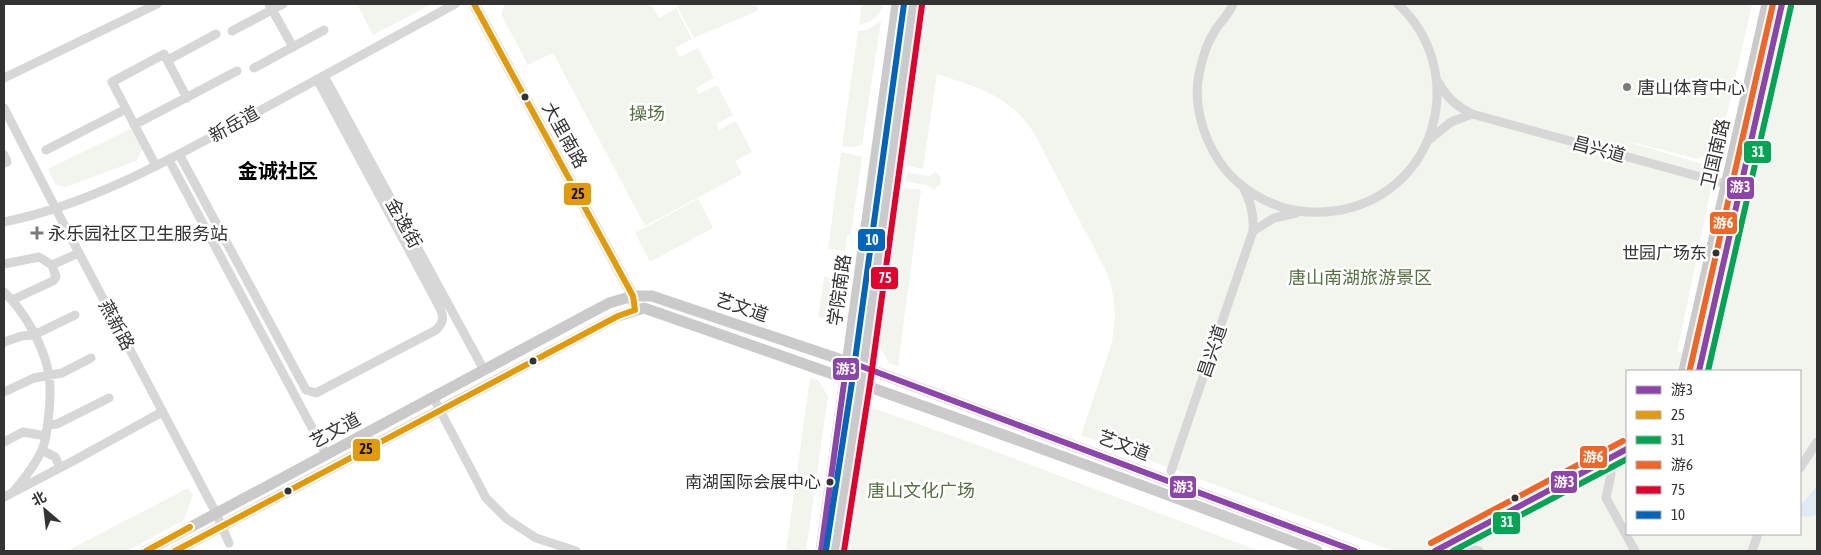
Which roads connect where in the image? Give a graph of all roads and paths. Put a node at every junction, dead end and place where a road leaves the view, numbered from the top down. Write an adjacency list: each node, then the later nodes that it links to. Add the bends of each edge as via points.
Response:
1 (157, 4): 19 (street)
2 (283, 4): 10 (street)
3 (455, 4): 20 (street, 新岳道)
4 (474, 4): 45 (main road, 大里南路)
5 (896, 4): 52 (main road, 学院南路)
6 (913, 4): 53 (main road, 学院南路)
7 (1398, 4): 21 (street, via 1423,34 1433,57)
8 (1767, 4): 34 (main road, 卫国南路)
9 (1782, 4): 36 (main road, 卫国南路)
10 (271, 7): 13 (street); 15 (street)
11 (1232, 7): 35 (street, via 1215,29 1204,52 1198,76 1198,100 1202,125 1211,148 1224,169)
12 (324, 30): 15 (street)
13 (232, 31)
14 (216, 34): 16 (street)
15 (293, 47): 17 (street)
16 (168, 60): 22 (street); 24 (street, via 164,54 112,82)
17 (254, 68)
18 (237, 72): 22 (street)
19 (4, 78)
20 (320, 78): 29 (street, 新岳道); 29 (street, via 444,316 436,330 316,393 306,390); 54 (street, 金逸街)
21 (1438, 81): 25 (street, 昌兴道, via 1443,92); 27 (street, via 1438,101)
22 (187, 98): 26 (street)
23 (4, 108): 37 (street, 燕新路)
24 (126, 109): 26 (street); 28 (street)
25 (1472, 114): 27 (street, via 1451,122); 34 (street, 昌兴道)
26 (134, 125): 33 (street)
27 (1428, 141): 38 (street, via 1398,182 1376,197 1353,208)
28 (46, 150)
29 (179, 154): 31 (street, 新岳道)
30 (4, 155): 32 (street, via 7,162)
31 (168, 160): 33 (street, 新岳道); 71 (street)
32 (4, 163)
33 (156, 166): 37 (street, 新岳道)
34 (1726, 184): 36 (main road); 55 (main road, 卫国南路)
35 (1242, 186): 38 (street, via 1273,204); 40 (street, via 1249,199)
36 (1739, 188): 56 (main road, 卫国南路)
37 (55, 208): 39 (street, 新岳道); 41 (street, 燕新路)
38 (1301, 212): 40 (street, via 1274,218)
39 (4, 222)
40 (1253, 230): 76 (street, 昌兴道)
41 (79, 253): 43 (street); 63 (street, 燕新路)
42 (4, 264): 43 (street, via 39,257)
43 (52, 266): 46 (street, via 56,277 53,281)
44 (4, 293): 46 (street)
45 (633, 296): 47 (main road, 大里南路); 52 (main road, 艺文道, via 652,296); 54 (main road, 艺文道, via 609,303)
46 (12, 300): 49 (street)
47 (635, 310): 58 (main road, 艺文道, via 644,308); 64 (main road, 艺文道, via 618,316)
48 (75, 316): 49 (street)
49 (34, 335): 50 (street); 57 (street)
50 (4, 342)
51 (91, 358): 57 (street, via 62,374)
52 (847, 361): 53 (main road, 艺文道); 58 (main road, 学院南路)
53 (863, 367): 59 (main road, 学院南路); 76 (main road, 艺文道)
54 (484, 370): 61 (main road, 艺文道)
55 (1684, 370)
56 (1698, 370)
57 (49, 376): 60 (street, via 34,378); 65 (street)
58 (846, 378): 59 (main road, 艺文道); 90 (main road, 学院南路)
59 (862, 383): 78 (main road, 艺文道); 91 (main road, 学院南路)
60 (4, 392)
61 (433, 397): 64 (street); 71 (main road, 艺文道)
62 (109, 398): 65 (street, via 57,424)
63 (162, 412): 74 (street); 80 (street, 燕新路)
64 (439, 412): 81 (main road, 艺文道); 89 (street, via 486,498 507,519 536,538)
65 (48, 425): 66 (street)
66 (46, 436): 67 (street, via 23,432); 69 (street)
67 (4, 442)
68 (1817, 442): 73 (street)
69 (42, 450): 74 (street, via 55,457); 77 (street)
70 (1626, 450): 72 (main road, via 1556,490)
71 (326, 454): 80 (main road, 艺文道)
72 (1626, 455)
73 (1801, 466)
74 (60, 467): 77 (street)
75 (1610, 474): 82 (street, via 1606,498)
76 (1171, 477): 78 (main road); 93 (main road, 艺文道)
77 (14, 491): 79 (street)
78 (1167, 494): 92 (main road, 艺文道)
79 (4, 497)
80 (216, 513): 81 (street, 燕新路); 87 (main road, 艺文道)
81 (220, 526): 85 (street, 燕新路); 88 (main road, 艺文道)
82 (1626, 535)
83 (1626, 535): 97 (street)
84 (1758, 535): 98 (street)
85 (229, 543)
86 (1470, 549): 96 (street)
87 (146, 551)
88 (175, 551)
89 (576, 551)
90 (821, 551)
91 (836, 551)
92 (1317, 551)
93 (1355, 551)
94 (1435, 551): 95 (main road, via 1520,509)
95 (1446, 551)
96 (1479, 551)
97 (1635, 551)
98 (1752, 551)

